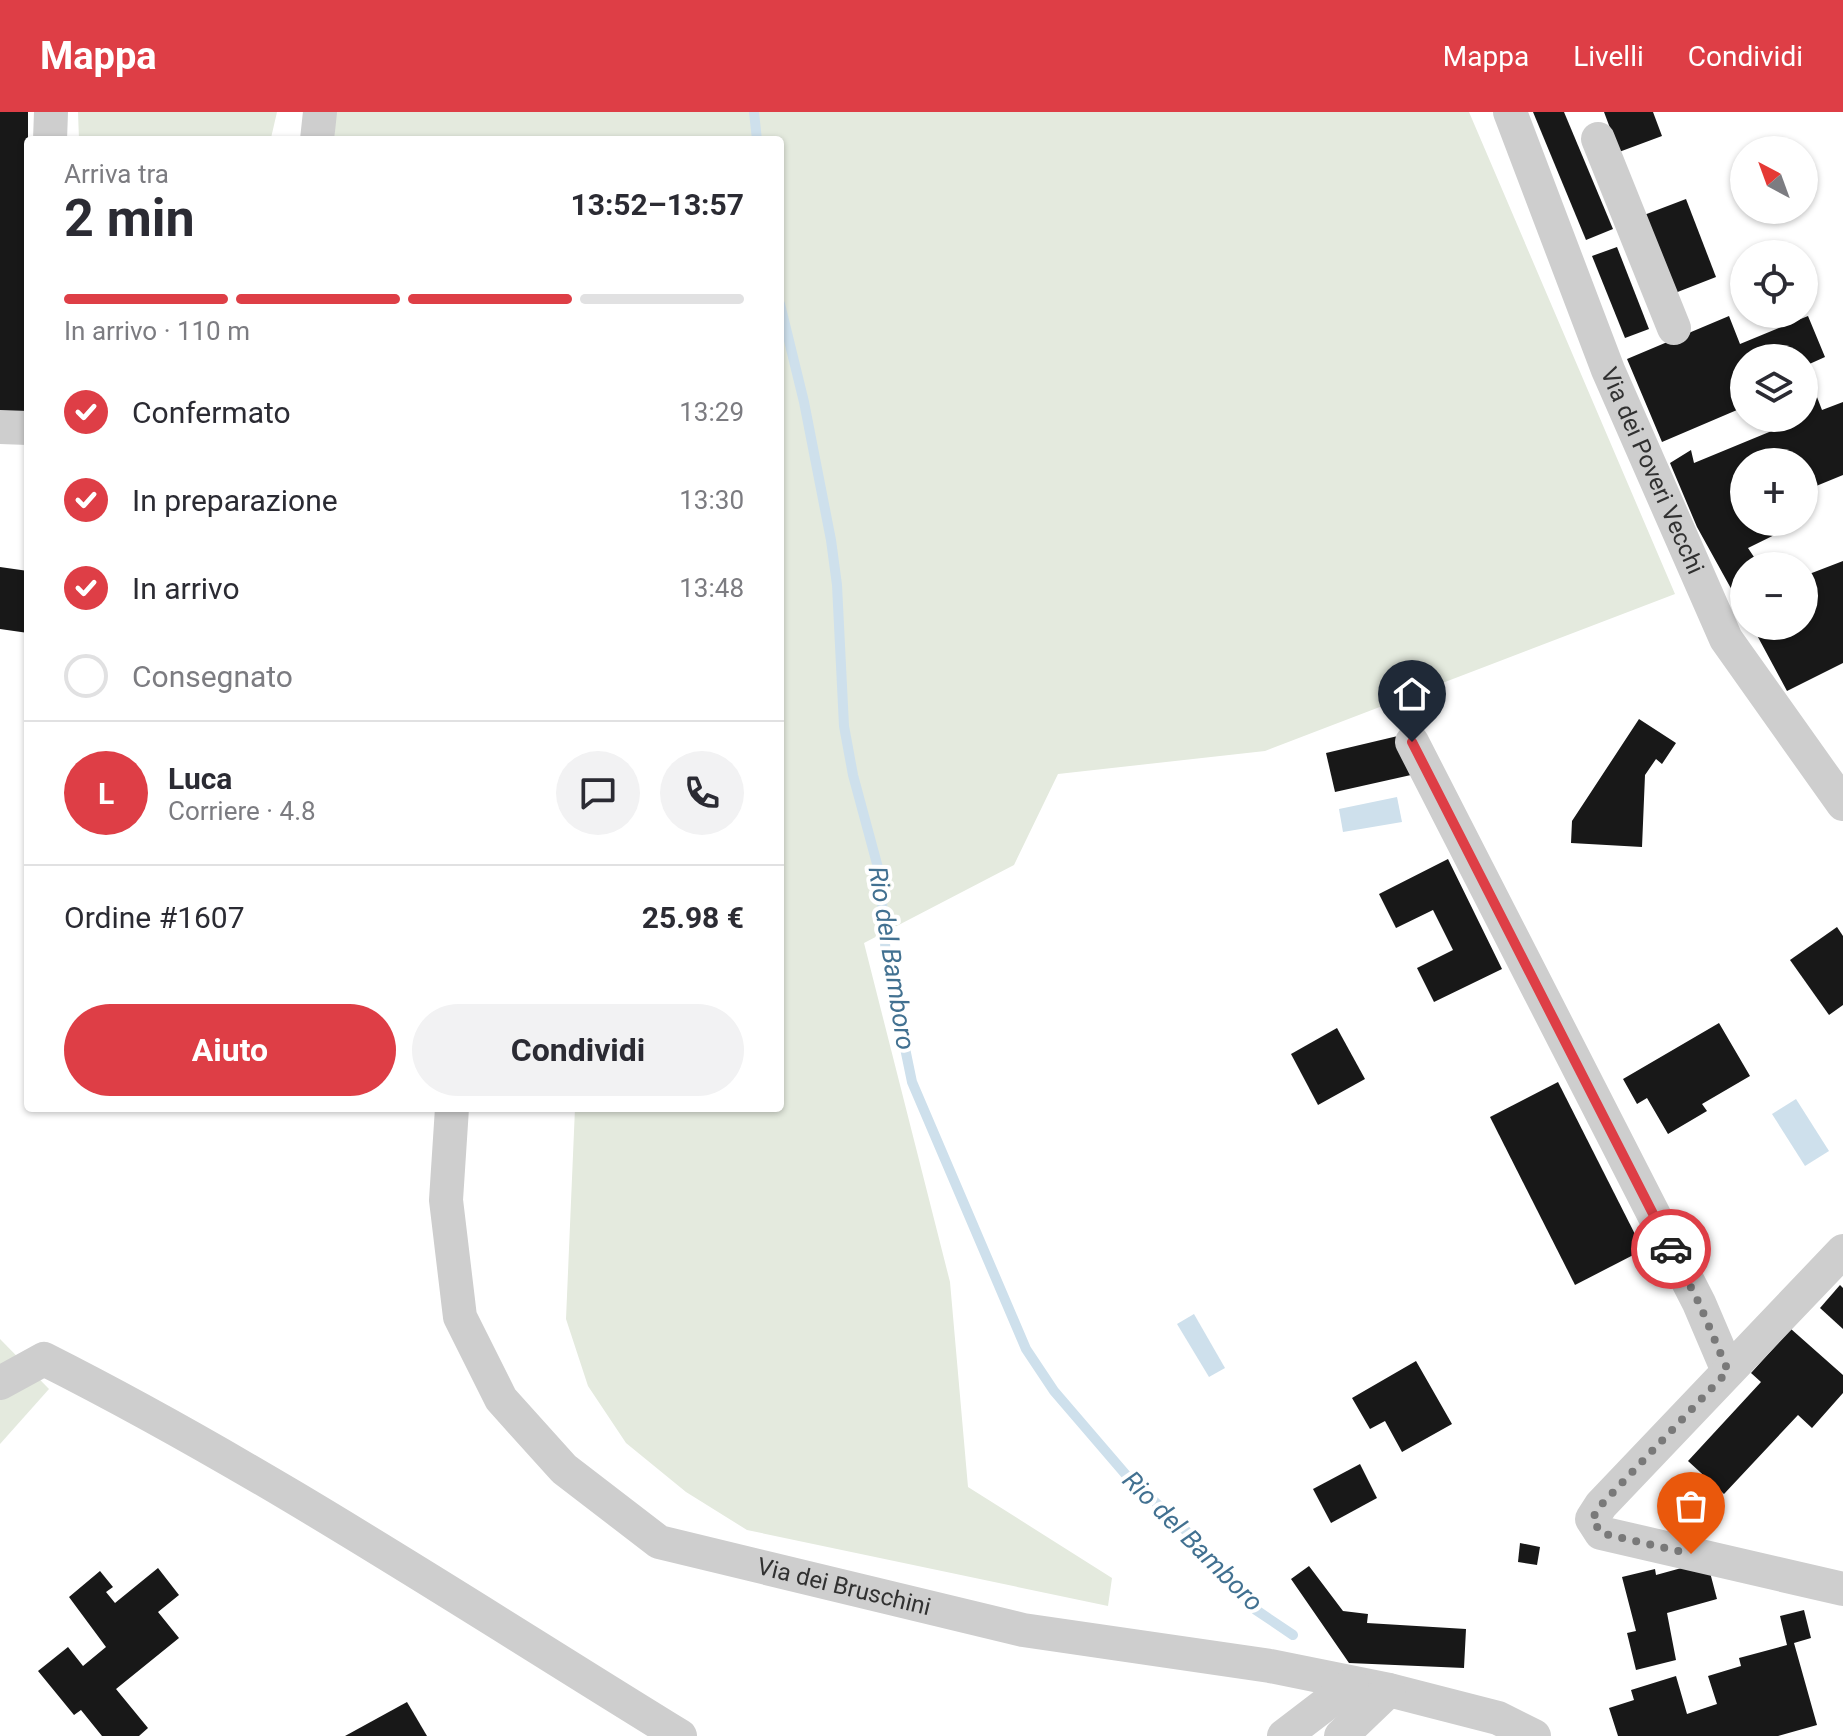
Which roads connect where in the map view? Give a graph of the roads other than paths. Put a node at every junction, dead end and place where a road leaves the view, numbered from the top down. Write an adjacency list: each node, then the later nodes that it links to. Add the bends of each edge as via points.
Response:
1 (51, 112): 4 (street)
2 (320, 112): 5 (street)
3 (1510, 112): 11 (street, Via dei Poveri Vecchi, via 1608,370 1726,639)
4 (50, 136)
5 (317, 136)
6 (1598, 139): 7 (street)
7 (1674, 328)
8 (0, 427): 9 (street)
9 (24, 428)
10 (1412, 742): 14 (street, via 1699,1303)
11 (1843, 804)
12 (452, 1112): 17 (street, Via dei Bruschini, via 446,1200 460,1317 501,1399 564,1469 659,1542 1023,1630 1270,1666)
13 (1843, 1251): 14 (street)
14 (1728, 1371): 16 (street, via 1592,1519 1601,1533)
15 (0, 1383): 19 (street, via 44,1359 144,1410 422,1574)
16 (1843, 1589)
17 (1352, 1684): 18 (street, Via dei Bruschini); 20 (street)
18 (1389, 1690): 21 (street); 22 (street, Via dei Bruschini, via 1498,1718)
19 (680, 1736)
20 (1284, 1736)
21 (1341, 1736)
22 (1534, 1736)

